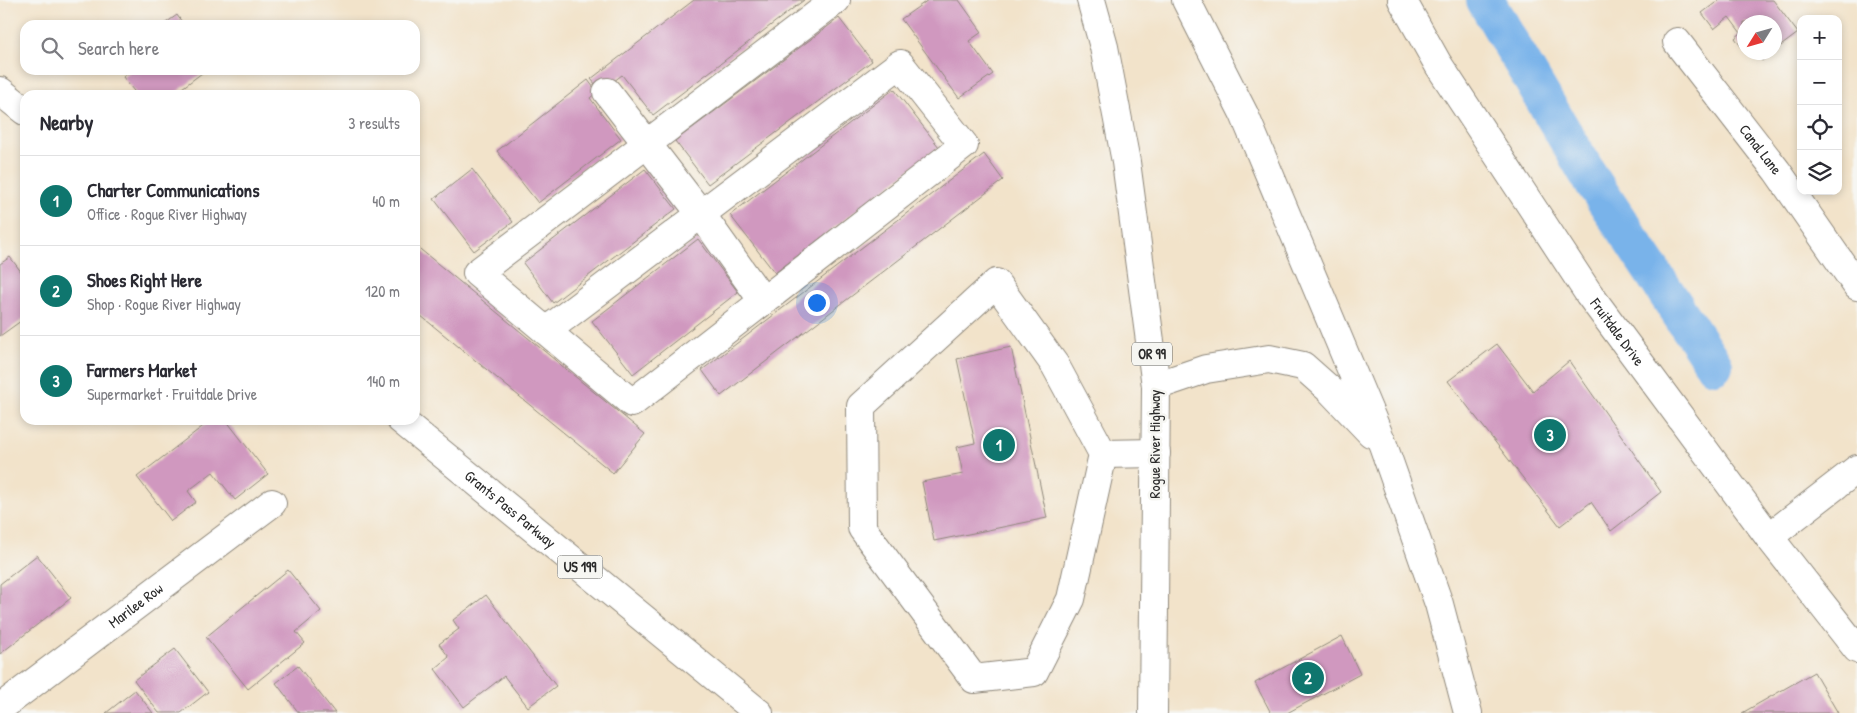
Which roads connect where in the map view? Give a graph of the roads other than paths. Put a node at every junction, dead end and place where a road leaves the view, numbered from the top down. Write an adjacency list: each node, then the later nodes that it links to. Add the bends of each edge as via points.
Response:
1 (836, 0): 9 (main road)
2 (1091, 0): 14 (main road, Rogue River Highway / OR 99, via 1104,48 1126,162)
3 (1186, 0): 16 (main road, via 1244,114)
4 (1402, 0): 21 (main road, Fruitdale Drive, via 1438,64 1588,294)
5 (1677, 42): 11 (main road, Canal Lane, via 1777,171)
6 (0, 91): 8 (main road)
7 (607, 92): 9 (main road)
8 (20, 107)
9 (647, 144): 10 (main road); 13 (main road, via 477,273)
10 (701, 214): 12 (main road); 12 (main road, via 900,64 964,145); 13 (main road)
11 (1857, 286)
12 (763, 301): 13 (main road, via 632,403)
13 (546, 331)
14 (1156, 386): 16 (main road, via 1206,368 1269,359 1303,366); 17 (main road, Rogue River Highway / OR 99)
15 (408, 425): 24 (main road, Grants Pass Parkway / US 199)
16 (1383, 445): 26 (main road, via 1439,604)
17 (1156, 453): 18 (main road); 25 (main road, Rogue River Highway / OR 99)
18 (1103, 454): 18 (main road, via 1071,599 1034,672 974,679 862,528 861,406 996,283 1055,365)
19 (1857, 469): 21 (main road)
20 (272, 503): 23 (main road, Marilee Row)
21 (1769, 537): 22 (main road, Fruitdale Drive)
22 (1857, 650)
23 (0, 708)
24 (759, 713)
25 (1153, 713)
26 (1468, 713)

